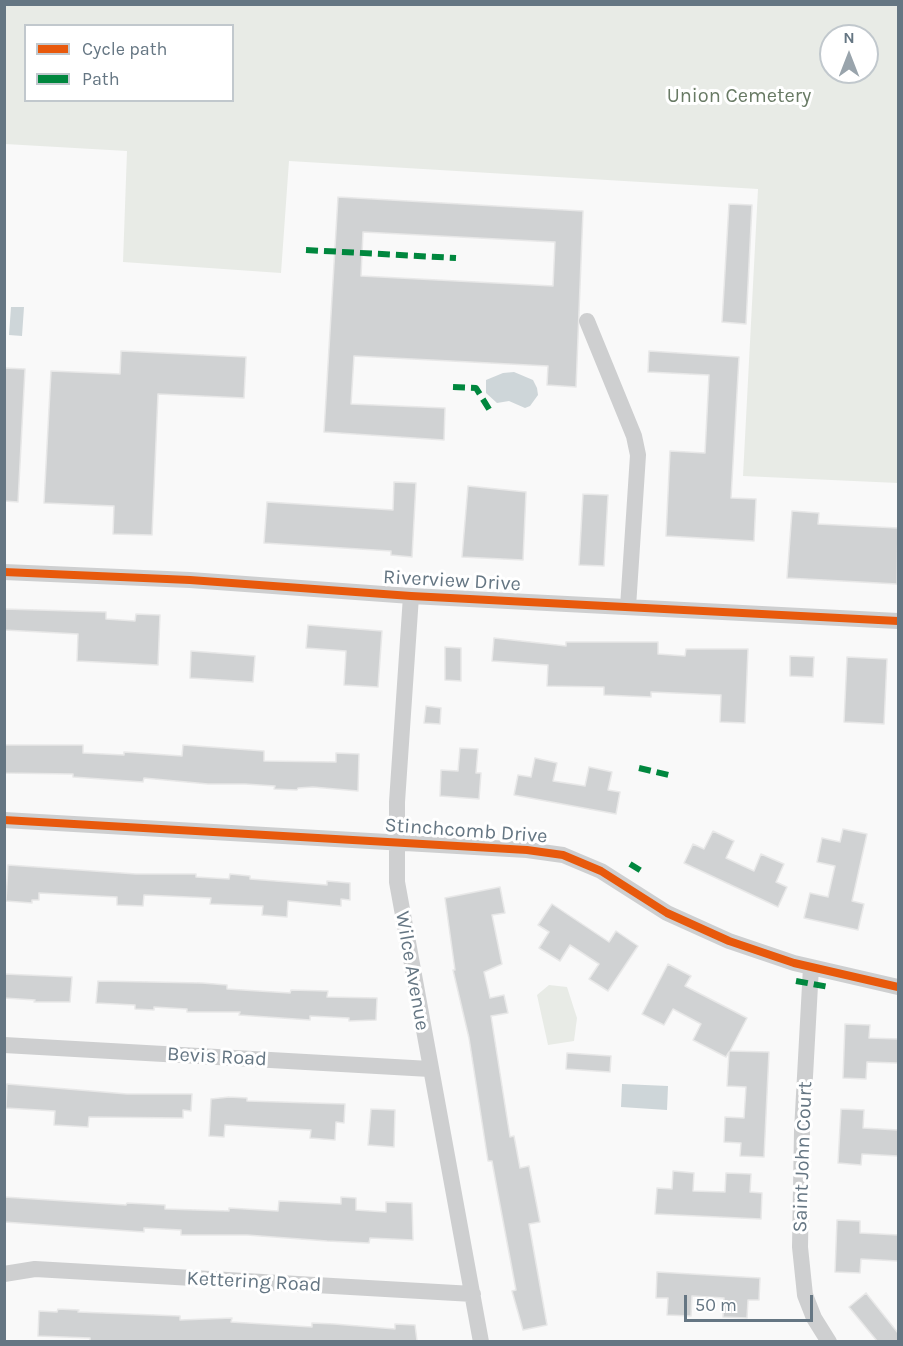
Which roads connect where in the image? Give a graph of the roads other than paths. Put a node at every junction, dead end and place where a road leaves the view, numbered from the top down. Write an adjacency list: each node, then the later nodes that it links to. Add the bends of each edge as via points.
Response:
1 (586, 321): 4 (street, via 634,436 638,455)
2 (4, 573): 3 (street, Riverview Drive, via 190,580)
3 (411, 596): 4 (street, Riverview Drive); 7 (street, Wilce Avenue)
4 (628, 607): 5 (street, Riverview Drive)
5 (898, 621)
6 (4, 820): 7 (street, Stinchcomb Drive)
7 (396, 842): 8 (street, Stinchcomb Drive, via 563,855 601,871 667,913 719,937); 11 (street, Wilce Avenue, via 397,882)
8 (811, 967): 9 (street, Stinchcomb Drive); 15 (street, Saint John Court, via 800,1247 805,1295)
9 (898, 987)
10 (4, 1045): 11 (street, Bevis Road)
11 (430, 1069): 13 (street, Wilce Avenue)
12 (4, 1274): 13 (street, Kettering Road, via 35,1269)
13 (473, 1294): 14 (street, Wilce Avenue)
14 (481, 1341)
15 (829, 1341)

